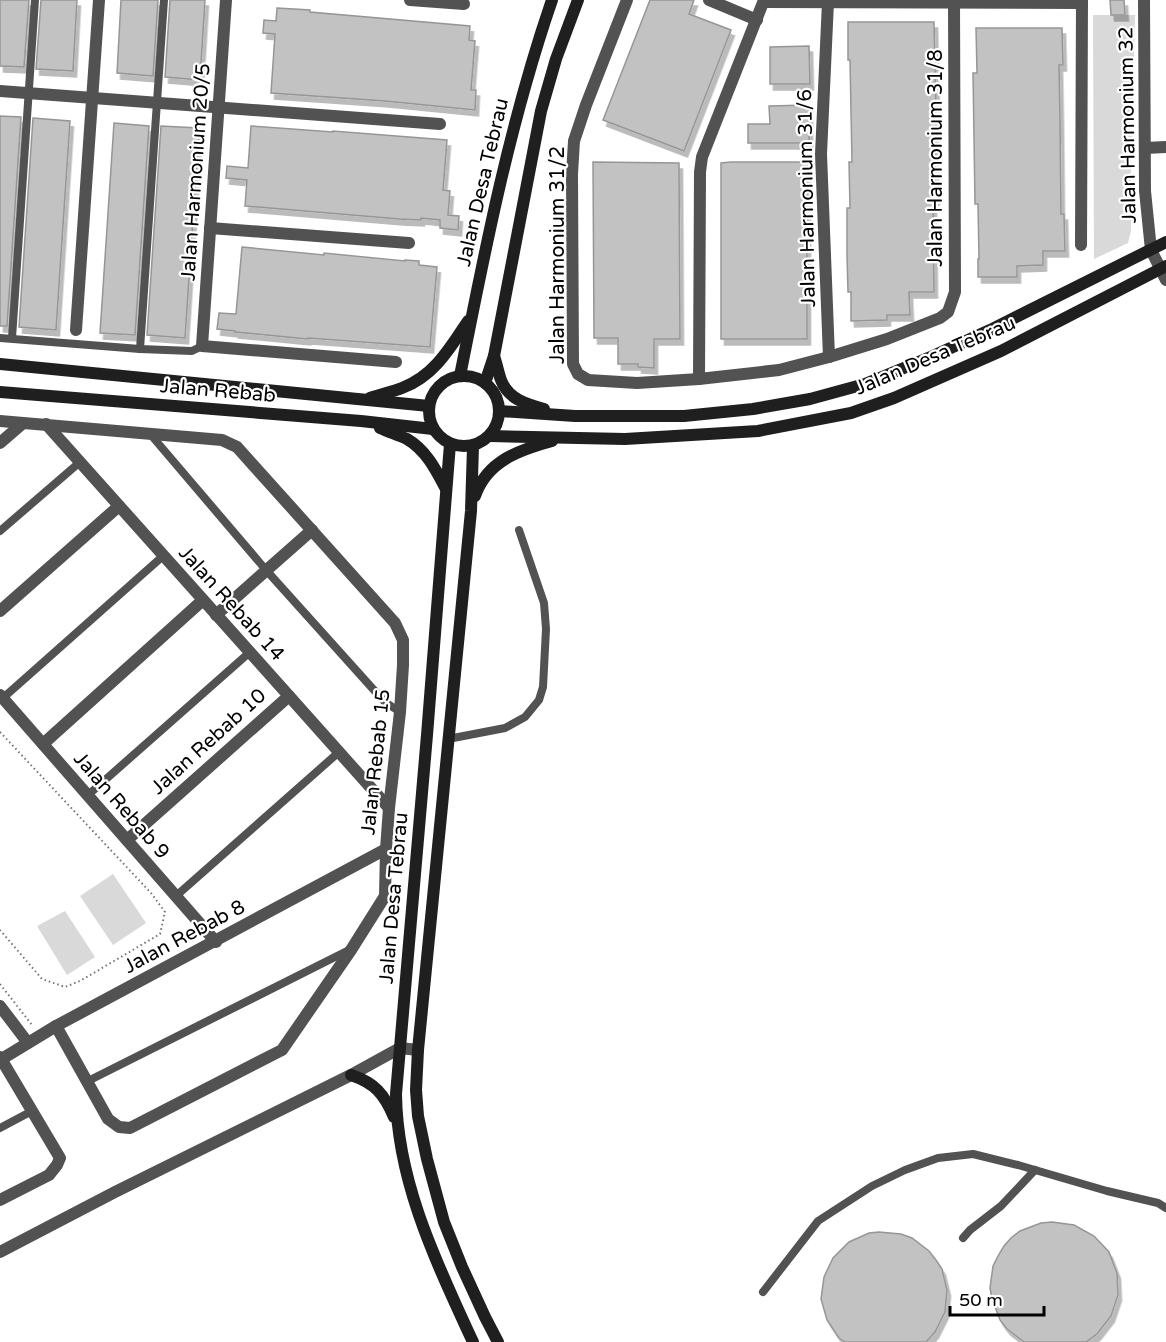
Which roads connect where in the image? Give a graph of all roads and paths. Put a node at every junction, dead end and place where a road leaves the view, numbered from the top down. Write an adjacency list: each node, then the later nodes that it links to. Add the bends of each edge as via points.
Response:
1 (35, 0): 18 (lane)
2 (99, 0): 19 (street)
3 (164, 0): 20 (lane)
4 (226, 0): 21 (street, Jalan Harmonium 20/5)
5 (410, 0): 15 (street)
6 (552, 0): 31 (street, Jalan Desa Tebrau, via 505,159)
7 (578, 0): 37 (street, Jalan Desa Tebrau, via 541,111)
8 (627, 0): 42 (street, Jalan Harmonium 31/2, via 574,141 573,364 578,374 588,380 638,383)
9 (709, 0): 16 (street)
10 (1144, 0): 24 (street, Jalan Harmonium 32)
11 (764, 1): 14 (street); 16 (street)
12 (954, 1): 13 (street); 14 (street); 38 (street, Jalan Harmonium 31/8, via 955,292 948,312 887,339)
13 (1082, 1): 28 (street)
14 (828, 2): 38 (street, Jalan Harmonium 31/6, via 821,154)
15 (464, 4)
16 (757, 20): 42 (street, via 702,157)
17 (0, 91): 18 (street)
18 (28, 94): 19 (street); 34 (lane)
19 (92, 98): 20 (street); 32 (street)
20 (157, 103): 21 (street); 36 (lane)
21 (219, 108): 22 (street); 25 (street, Jalan Harmonium 20/5)
22 (440, 124)
23 (1166, 147): 24 (street)
24 (1145, 148): 29 (street, Jalan Harmonium 32)
25 (210, 228): 27 (street); 35 (street, Jalan Harmonium 20/5)
26 (1166, 242): 29 (street, Jalan Desa Tebrau)
27 (409, 243)
28 (1081, 245)
29 (1151, 250): 30 (street); 48 (street, Jalan Desa Tebrau, via 990,330 865,384 753,409 684,416)
30 (1164, 272): 56 (street, Jalan Desa Tebrau, via 1001,351 851,413 758,431 625,439)
31 (472, 314): 41 (street, Jalan Desa Tebrau); 45 (street, via 444,358 424,376)
32 (76, 330)
33 (0, 338): 34 (lane)
34 (12, 338): 36 (lane)
35 (202, 346): 36 (lane, via 192,351); 39 (street)
36 (140, 349)
37 (494, 356): 43 (street, Jalan Desa Tebrau); 48 (street, via 501,381 516,399)
38 (829, 357): 42 (street, via 778,370)
39 (396, 362)
40 (0, 364): 45 (street)
41 (460, 376): 43 (street); 46 (street, via 439,385)
42 (699, 379)
43 (485, 382): 47 (street)
44 (0, 392): 50 (street, Jalan Rebab)
45 (366, 399): 46 (street)
46 (429, 406): 53 (street)
47 (500, 411): 48 (street, Jalan Desa Tebrau); 55 (street)
48 (575, 416)
49 (0, 421): 51 (street, Jalan Rebab 15)
50 (361, 422): 53 (street, Jalan Rebab); 61 (street, via 399,435 419,448)
51 (22, 424): 52 (street, Jalan Rebab 15); 57 (street)
52 (46, 424): 54 (street, Jalan Rebab 15); 60 (street, Jalan Rebab 14)
53 (433, 429): 58 (street)
54 (150, 433): 64 (street, Jalan Rebab 15, via 222,440 237,447); 68 (lane)
55 (490, 436): 56 (street, Jalan Desa Tebrau); 59 (street)
56 (565, 438): 63 (street, via 514,454 492,468 479,484)
57 (0, 443)
58 (450, 444): 59 (street); 61 (street, Jalan Desa Tebrau)
59 (473, 446): 63 (street, Jalan Desa Tebrau)
60 (80, 462): 62 (street, Jalan Rebab 14); 66 (lane)
61 (446, 490): 93 (street, Jalan Desa Tebrau)
62 (119, 506): 67 (street, Jalan Rebab 14); 70 (street)
63 (471, 511): 77 (street, Jalan Desa Tebrau)
64 (312, 530): 68 (street); 75 (street, Jalan Rebab 15, via 395,623 403,640)
65 (519, 530): 77 (lane, via 544,603 543,687 539,700 525,717 505,728)
66 (0, 531)
67 (164, 556): 69 (street, Jalan Rebab 14); 74 (lane)
68 (266, 570): 71 (street); 75 (lane, via 385,702)
69 (203, 600): 71 (street, Jalan Rebab 14); 78 (street)
70 (0, 611)
71 (216, 615): 72 (street, Jalan Rebab 14)
72 (250, 652): 73 (street, Jalan Rebab 14); 80 (lane)
73 (289, 696): 79 (street, Jalan Rebab 14); 82 (street, Jalan Rebab 10)
74 (2, 697): 78 (street, Jalan Rebab 9)
75 (400, 712): 81 (street, Jalan Rebab 15)
76 (0, 732): 85 (path, via 165,912 160,933 65,987 42,979)
77 (448, 739): 94 (street, Jalan Desa Tebrau)
78 (43, 744): 80 (street, Jalan Rebab 9)
79 (339, 752): 81 (street, Jalan Rebab 14); 84 (lane)
80 (88, 795): 82 (street, Jalan Rebab 9)
81 (389, 808): 83 (street, Jalan Rebab 15)
82 (127, 840): 84 (street, Jalan Rebab 9)
83 (386, 849): 86 (street, Jalan Rebab 8); 87 (street, Jalan Rebab 15, via 385,896)
84 (176, 896): 86 (street, Jalan Rebab 9)
85 (0, 930)
86 (216, 942): 90 (street, Jalan Rebab 8)
87 (351, 950): 97 (lane); 97 (street, Jalan Rebab 15, via 282,1050 130,1128 119,1127 108,1119)
88 (0, 984): 91 (path)
89 (0, 1006): 92 (street)
90 (57, 1026): 92 (street, Jalan Rebab 8); 97 (street, Jalan Rebab 15)
91 (35, 1029)
92 (28, 1043): 95 (street, Jalan Rebab 8)
93 (400, 1048): 94 (street); 96 (street); 99 (street, Jalan Desa Tebrau)
94 (418, 1050): 108 (street, Jalan Desa Tebrau, via 418,1116 444,1222)
95 (0, 1059): 98 (street)
96 (351, 1075): 99 (street, via 363,1079 384,1096); 105 (street)
97 (86, 1082)
98 (32, 1111): 100 (lane); 102 (street, via 60,1158 49,1175)
99 (396, 1120): 107 (street, Jalan Desa Tebrau, via 424,1232)
100 (0, 1128)
101 (1035, 1170): 103 (lane); 104 (lane); 106 (lane, via 973,1154 939,1158 905,1170 818,1221)
102 (0, 1200)
103 (1166, 1208)
104 (963, 1238)
105 (0, 1252)
106 (763, 1292)
107 (473, 1342)
108 (498, 1342)

